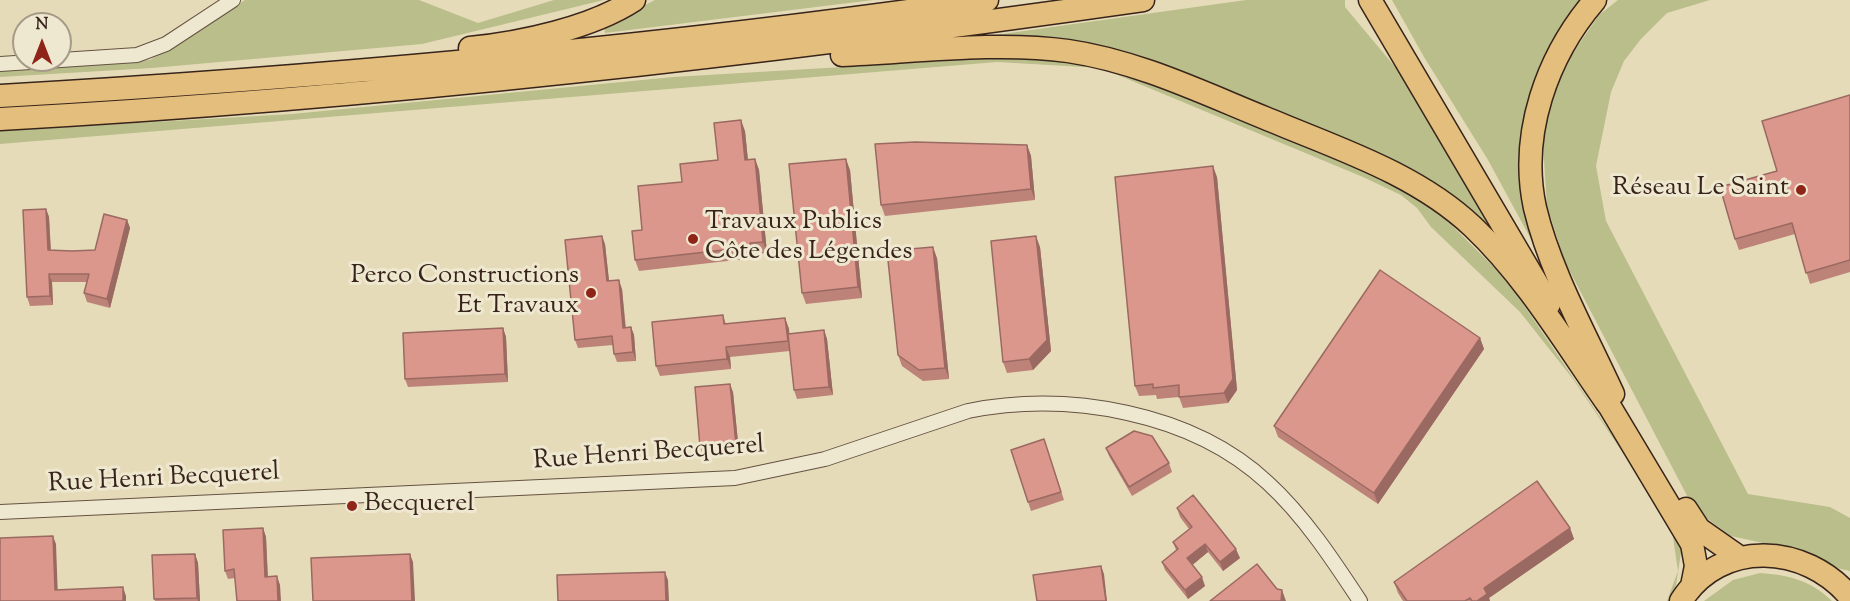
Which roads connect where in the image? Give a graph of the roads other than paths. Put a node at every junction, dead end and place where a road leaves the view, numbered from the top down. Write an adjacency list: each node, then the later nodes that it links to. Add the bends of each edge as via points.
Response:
1 (233, 0): 9 (street, via 166,44 137,55)
2 (634, 0): 10 (main road, via 618,11 564,29 485,46 345,62)
3 (987, 0): 10 (main road, via 628,46)
4 (1143, 0): 8 (main road)
5 (1370, 0): 13 (main road)
6 (1384, 0): 13 (main road)
7 (1595, 0): 13 (main road, via 1575,23 1548,77 1537,104 1531,155 1535,206 1547,247)
8 (663, 63): 12 (main road, via 400,91); 13 (main road, via 1007,48 1067,51 1161,75 1383,168 1428,193 1472,226 1526,287)
9 (0, 64)
10 (228, 82): 11 (main road)
11 (0, 96)
12 (0, 119)
13 (1611, 402): 15 (main road, via 1699,529); 16 (main road, via 1692,544 1696,566)
14 (0, 512): 18 (street, Rue Henri Becquerel, via 735,478 825,459 969,411 1057,404 1115,410 1173,427 1223,449 1268,483 1307,527)
15 (1739, 557): 16 (main road, via 1721,565); 17 (main road, via 1787,557 1815,567)
16 (1687, 594)
17 (1850, 597)
18 (1360, 601)

